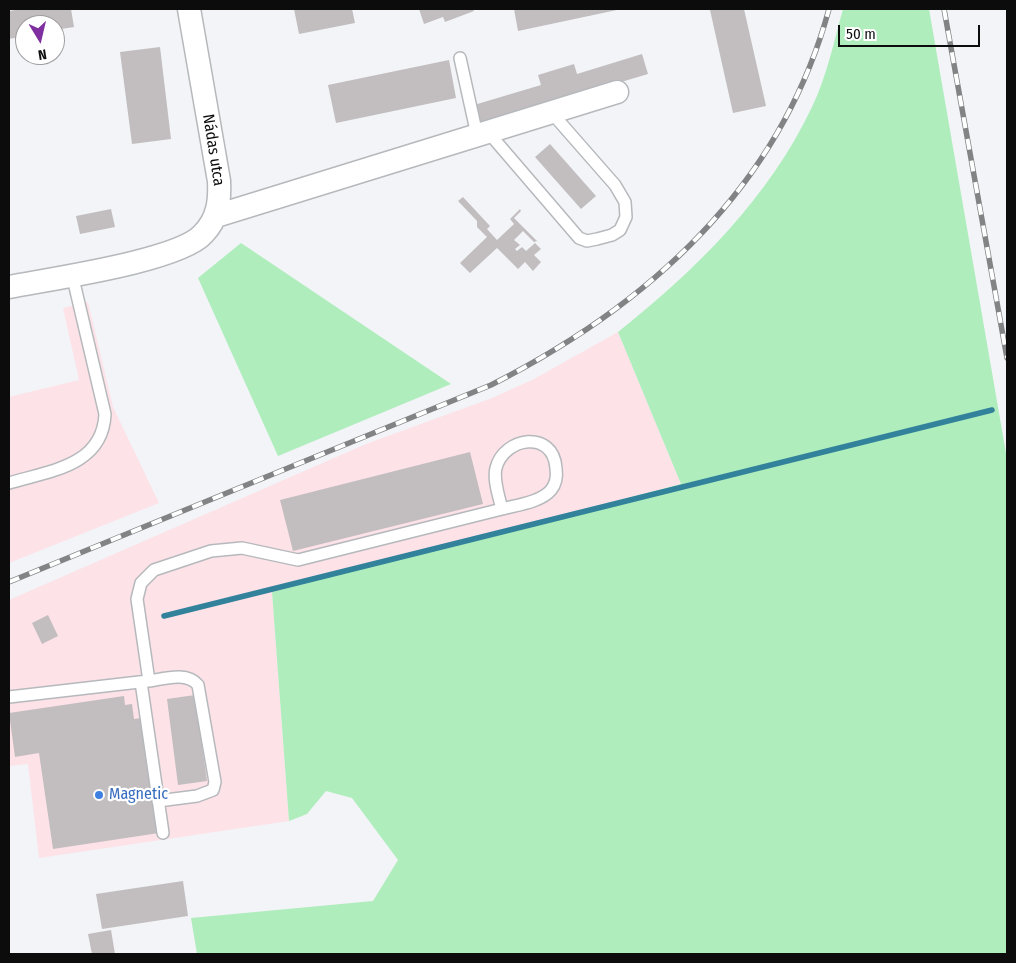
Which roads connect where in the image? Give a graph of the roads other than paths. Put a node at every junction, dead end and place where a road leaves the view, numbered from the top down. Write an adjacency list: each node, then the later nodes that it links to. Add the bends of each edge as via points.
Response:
1 (189, 9): 6 (street, Nádas utca, via 219,181)
2 (460, 58): 5 (lane)
3 (617, 92): 4 (street)
4 (551, 112): 5 (street); 5 (lane, via 622,194 626,218 624,225 612,236 587,241 580,238)
5 (482, 133): 6 (street)
6 (216, 216): 7 (street, via 202,236 169,254)
7 (72, 274): 8 (street); 9 (lane, via 105,414 102,434 91,450 74,464)
8 (9, 287)
9 (9, 483)
10 (502, 509): 10 (lane, via 533,500 552,490 556,482 556,462 546,445 519,444 500,459 496,477); 11 (lane, via 298,560 256,550 228,548 154,570 141,583 137,598)
11 (145, 681): 12 (lane); 13 (lane); 13 (lane, via 182,677 198,685 215,776 211,791 198,796)
12 (9, 697)
13 (158, 801): 14 (lane)
14 (163, 833)

